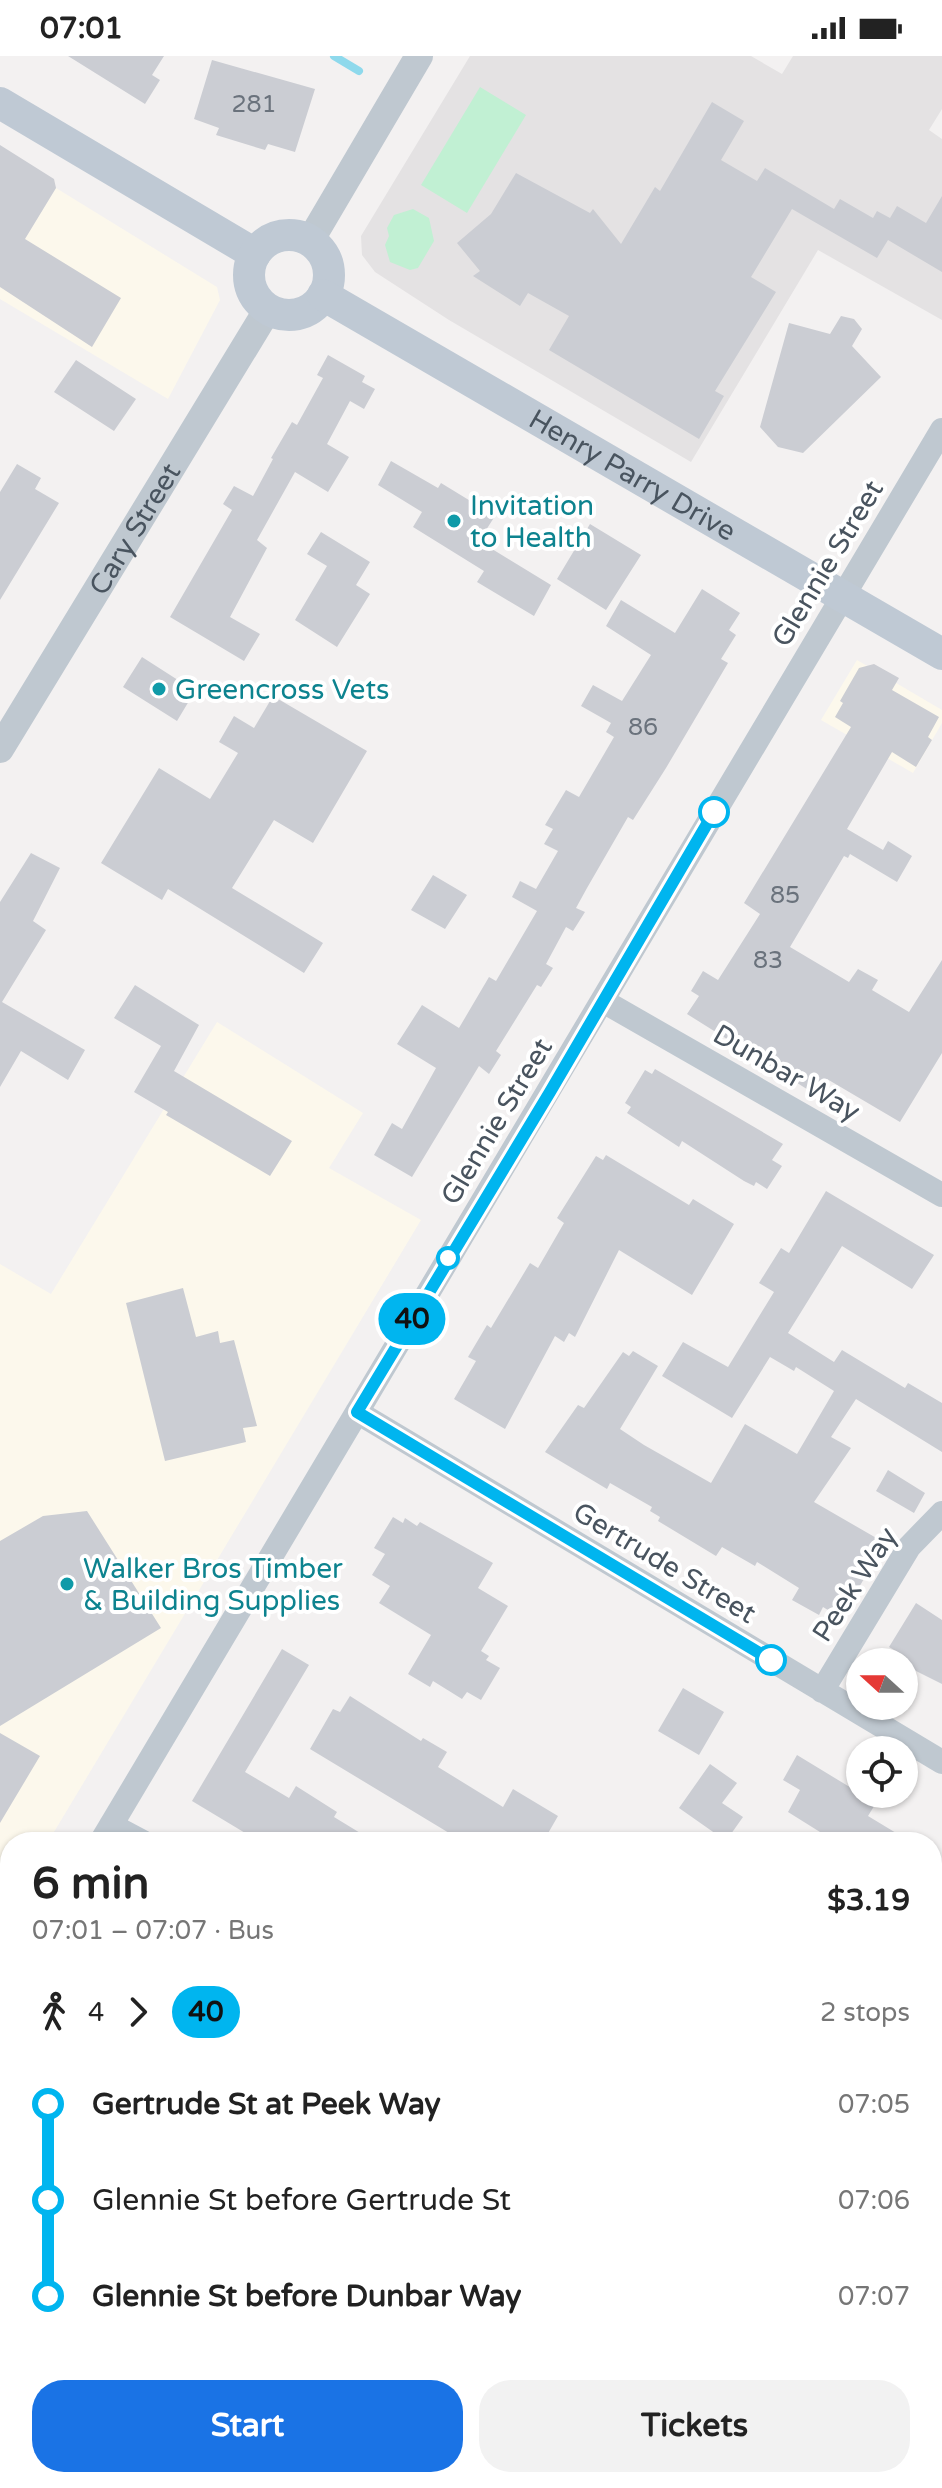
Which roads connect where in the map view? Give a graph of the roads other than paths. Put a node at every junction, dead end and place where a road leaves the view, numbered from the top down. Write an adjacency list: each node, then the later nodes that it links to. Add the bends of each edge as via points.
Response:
1 (419, 56): 3 (street)
2 (0, 103): 4 (main road)
3 (310, 241): 4 (main road, via 286,235 263,244); 5 (main road, via 326,259)
4 (255, 254): 6 (main road, via 250,265 252,290)
5 (323, 295): 6 (main road, via 293,315); 8 (main road, Henry Parry Drive)
6 (268, 309): 10 (street, Cary Street)
7 (942, 430): 8 (street, Glennie Street)
8 (842, 595): 9 (main road, Henry Parry Drive); 11 (street, Glennie Street)
9 (942, 654)
10 (0, 749)
11 (603, 1001): 12 (street, Dunbar Way); 13 (street, Glennie Street)
12 (942, 1195)
13 (357, 1412): 15 (street, Gertrude Street); 17 (street, Glennie Street)
14 (942, 1513): 15 (street, Peek Way, via 909,1547)
15 (822, 1691): 16 (street, Gertrude Street)
16 (942, 1762)
17 (107, 1832)

